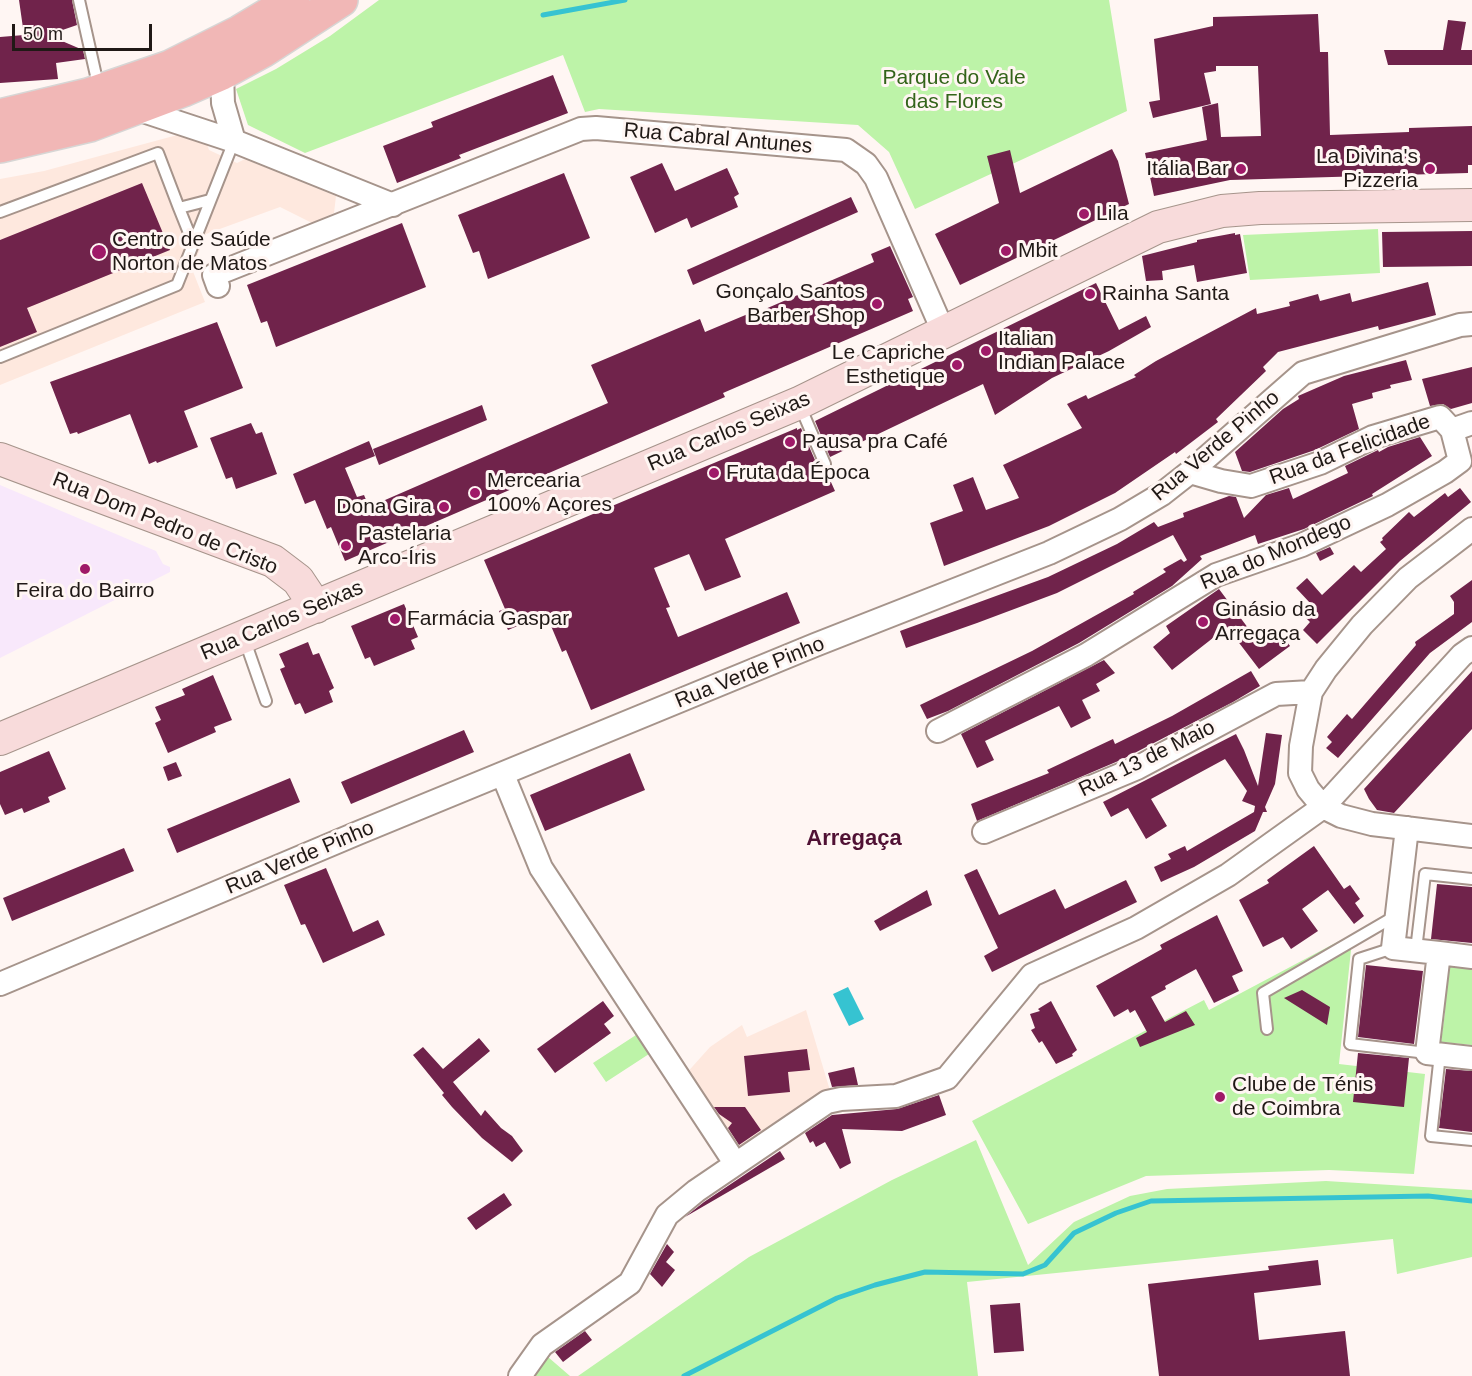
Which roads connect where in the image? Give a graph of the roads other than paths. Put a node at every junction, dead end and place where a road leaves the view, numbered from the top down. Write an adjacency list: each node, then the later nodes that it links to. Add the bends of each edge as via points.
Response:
1 (79, 0): 5 (lane)
2 (293, 0): 5 (main road, via 170,67)
3 (341, 0): 4 (main road)
4 (222, 73): 6 (main road); 8 (street, via 223,103)
5 (100, 92): 7 (main road)
6 (137, 109): 8 (street); 9 (main road, via 90,125)
7 (0, 116)
8 (234, 141): 10 (lane); 11 (street)
9 (0, 146)
10 (210, 200): 13 (lane); 15 (lane)
11 (393, 205): 16 (street, Rua Cabral Antunes, via 214,275); 18 (street, Rua Cabral Antunes, via 581,129 846,150 866,164 876,178)
12 (1472, 205): 18 (street, Rua Carlos Seixas, via 1260,208 1211,214 1158,227)
13 (179, 208): 14 (lane, via 158,153); 15 (lane)
14 (0, 212)
15 (193, 243): 19 (lane, via 177,285)
16 (218, 286)
17 (1472, 324): 24 (street, Rua Verde Pinho, via 1303,373)
18 (944, 333): 20 (street, Rua Carlos Seixas)
19 (0, 357)
20 (799, 403): 23 (lane); 26 (street, Rua Carlos Seixas)
21 (1454, 423): 24 (street, Rua da Felicidade, via 1373,437 1320,464 1251,486); 31 (street, Rua do Mondego, via 1460,460 1445,472 1387,506 1302,544 1216,575 1086,655)
22 (0, 459): 26 (street, Rua Dom Pedro de Cristo, via 273,561 298,580)
23 (825, 464)
24 (1190, 472): 33 (street, Rua Verde Pinho, via 1120,519 1049,554 815,645)
25 (1472, 529): 29 (street, via 1400,586 1362,625)
26 (316, 608): 27 (street, Rua Carlos Seixas)
27 (244, 638): 30 (lane); 32 (street, Rua Carlos Seixas)
28 (1472, 648): 34 (street)
29 (1311, 692): 34 (street, via 1300,773); 36 (street, Rua 13 de Maio, via 1276,694 1137,768)
30 (266, 701)
31 (938, 731)
32 (0, 740)
33 (503, 775): 44 (street, Rua Verde Pinho); 49 (street, via 541,868)
34 (1323, 807): 35 (street, via 1372,824); 49 (street, via 1218,881 1136,928 1032,975 946,1078 896,1096 827,1102)
35 (1407, 828): 37 (street); 39 (street)
36 (984, 832)
37 (1472, 836)
38 (1472, 879): 41 (lane, via 1425,874)
39 (1397, 915): 40 (street); 45 (lane, via 1263,993)
40 (1393, 948): 41 (street); 46 (lane, via 1359,959 1350,1044)
41 (1416, 951): 42 (street)
42 (1439, 953): 43 (street); 46 (street)
43 (1472, 957)
44 (0, 984)
45 (1267, 1029)
46 (1434, 1053): 47 (street); 48 (lane, via 1431,1136)
47 (1472, 1058)
48 (1472, 1140)
49 (735, 1163): 50 (street, via 667,1215 630,1283 542,1345)
50 (520, 1376)

